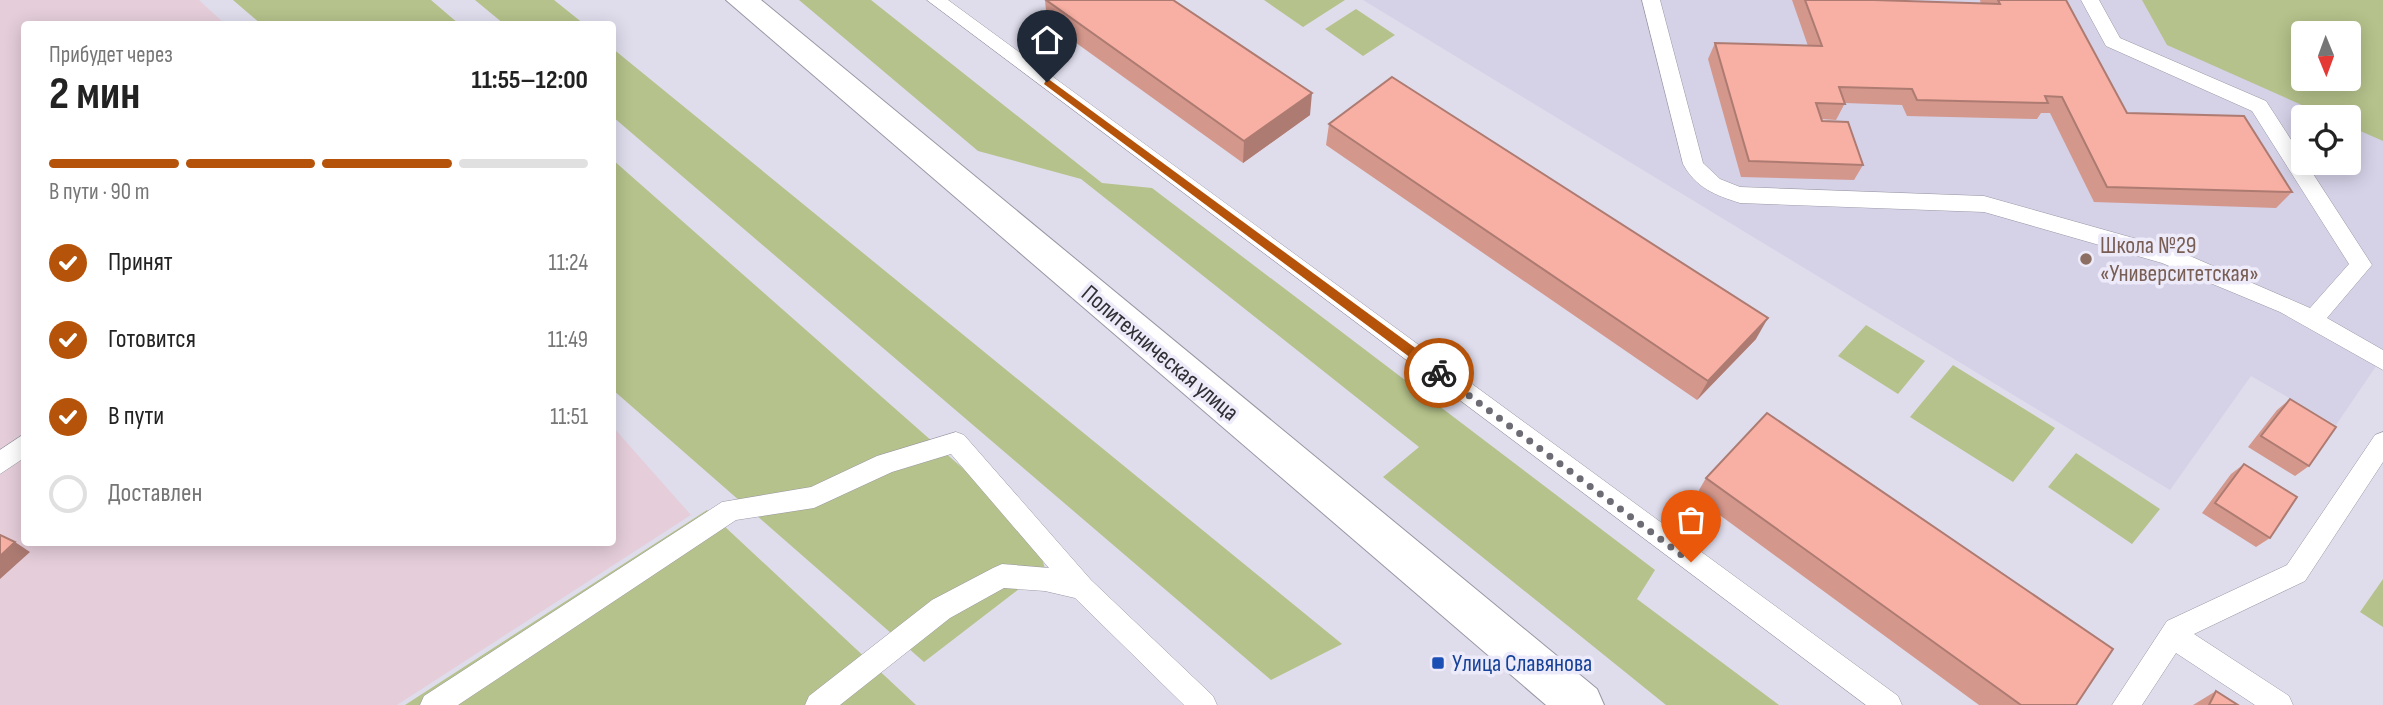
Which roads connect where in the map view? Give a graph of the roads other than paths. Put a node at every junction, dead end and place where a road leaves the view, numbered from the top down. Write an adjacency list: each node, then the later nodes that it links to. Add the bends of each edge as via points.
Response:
1 (741, 0): 15 (street, Политехническая улица)
2 (936, 0): 16 (lane)
3 (1651, 0): 5 (lane, via 1693,164 1702,179 1720,189 1741,195 1984,204 2168,256)
4 (2091, 0): 5 (lane, via 2113,42 2259,106 2361,265)
5 (2312, 320): 6 (lane)
6 (2383, 360)
7 (2383, 442): 11 (lane, via 2296,573)
8 (21, 446): 9 (lane)
9 (0, 464)
10 (1082, 588): 12 (lane, via 956,442 886,463 814,497 731,510); 13 (lane, via 1002,576 941,609); 14 (lane)
11 (2172, 635): 17 (lane); 18 (lane)
12 (434, 705)
13 (818, 705)
14 (1203, 705)
15 (1581, 705)
16 (1888, 705)
17 (2126, 705)
18 (2279, 705)

